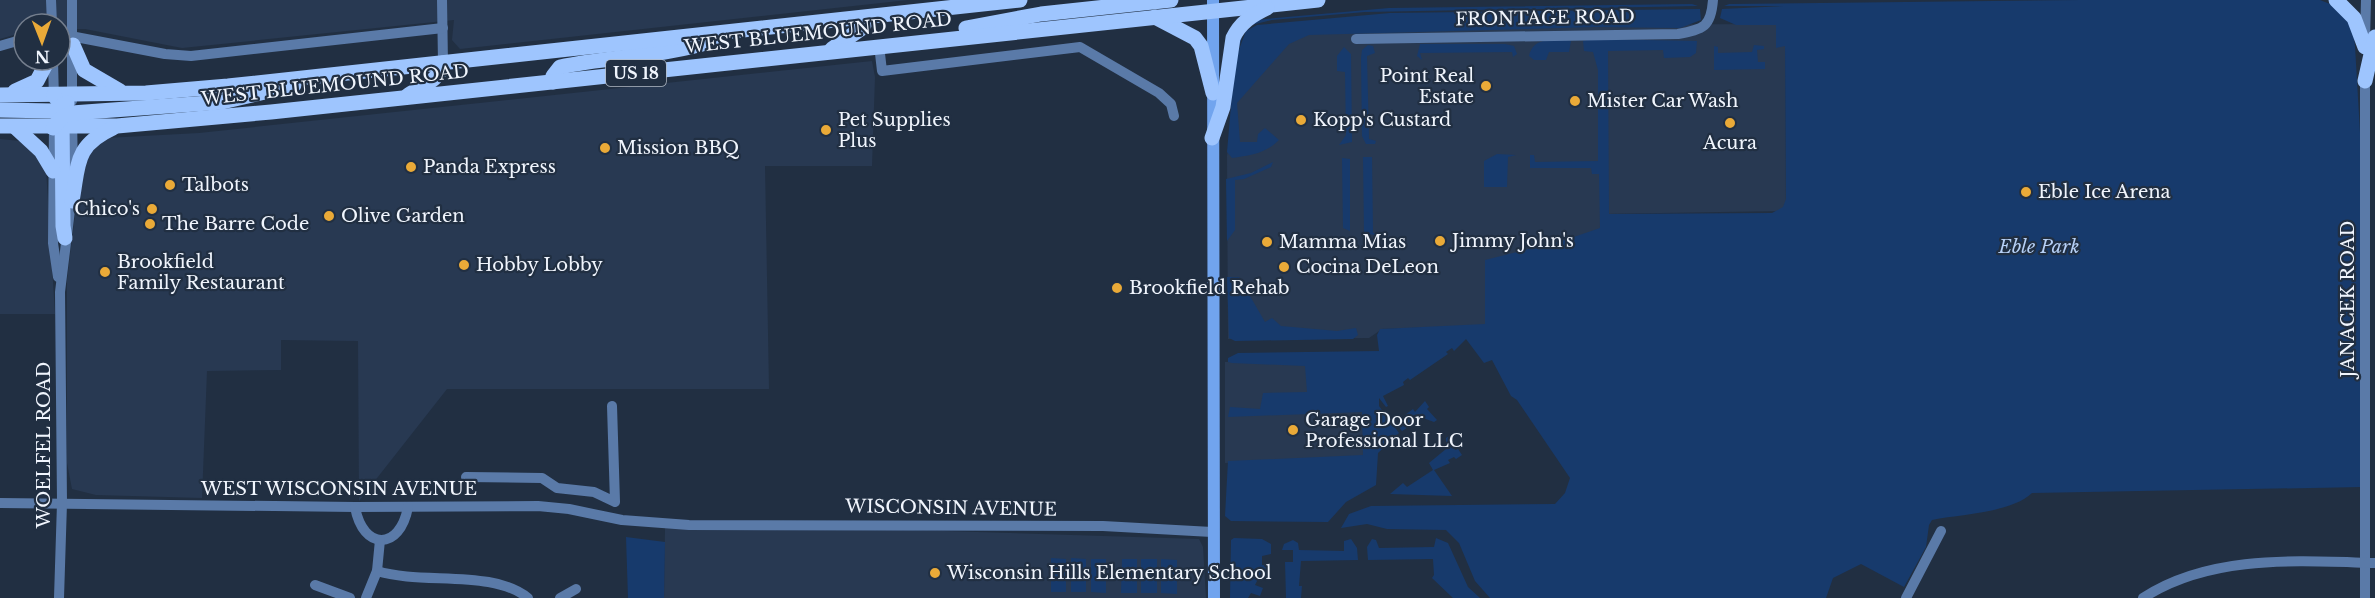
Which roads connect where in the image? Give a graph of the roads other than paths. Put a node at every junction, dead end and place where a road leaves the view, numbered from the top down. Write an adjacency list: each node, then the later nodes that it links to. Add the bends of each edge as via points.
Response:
1 (72, 0): 16 (street)
2 (442, 0): 13 (street)
3 (1020, 0): 11 (main road, WEST BLUEMOUND ROAD / US 18)
4 (1171, 0): 17 (main road, via 1041,14 971,27)
5 (1318, 0): 10 (main road, WEST BLUEMOUND ROAD / US 18)
6 (1713, 0): 15 (street, FRONTAGE ROAD, via 1710,21 1678,34)
7 (2336, 0): 18 (main road, via 2350,12)
8 (2366, 0): 18 (street)
9 (1216, 4): 10 (main road, WEST BLUEMOUND ROAD / US 18); 12 (main road, WEST BLUEMOUND ROAD / US 18); 28 (street)
10 (1278, 4): 37 (main road, via 1238,28 1228,58 1223,107)
11 (869, 17): 14 (main road, WEST BLUEMOUND ROAD / US 18); 20 (main road, via 862,28)
12 (1155, 17): 17 (main road, WEST BLUEMOUND ROAD / US 18); 28 (main road, via 1195,38 1201,46)
13 (443, 28): 16 (street, via 191,56); 21 (street)
14 (744, 31): 21 (main road, WEST BLUEMOUND ROAD / US 18); 26 (main road, via 691,48 560,67)
15 (1356, 39)
16 (73, 40): 27 (main road, via 84,70); 30 (street)
17 (920, 42): 19 (main road, WEST BLUEMOUND ROAD / US 18)
18 (2370, 42): 25 (main road)
19 (879, 45): 20 (main road, WEST BLUEMOUND ROAD / US 18); 34 (street, via 882,71 1085,48 1159,93 1171,104)
20 (830, 50): 26 (main road, WEST BLUEMOUND ROAD / US 18)
21 (444, 63): 24 (main road, WEST BLUEMOUND ROAD / US 18); 31 (main road, via 436,79)
22 (43, 72): 29 (main road, via 32,85)
23 (55, 72): 33 (street, WOELFEL ROAD)
24 (320, 77): 27 (main road, WEST BLUEMOUND ROAD / US 18); 33 (main road, via 271,93 222,102)
25 (2365, 81): 55 (street, JANACEK ROAD)
26 (553, 82): 31 (main road, WEST BLUEMOUND ROAD / US 18)
27 (123, 93): 30 (main road, WEST BLUEMOUND ROAD / US 18)
28 (1213, 93): 37 (street)
29 (0, 94): 33 (main road, WEST BLUEMOUND ROAD / US 18)
30 (72, 94): 33 (main road)
31 (405, 98): 36 (main road, WEST BLUEMOUND ROAD / US 18)
32 (0, 110): 33 (main road)
33 (61, 116): 35 (main road, WEST BLUEMOUND ROAD / US 18); 36 (main road, WEST BLUEMOUND ROAD / US 18); 38 (street, WOELFEL ROAD); 39 (street, WOELFEL ROAD); 40 (main road)
34 (1174, 116)
35 (8, 126): 38 (main road, via 40,151)
36 (117, 126): 39 (main road, via 82,150)
37 (1212, 138): 53 (street)
38 (53, 171): 41 (street, WOELFEL ROAD, via 53,243)
39 (72, 201): 40 (street, WOELFEL ROAD)
40 (66, 238): 41 (street, WOELFEL ROAD)
41 (60, 292): 46 (street, WOELFEL ROAD)
42 (612, 406): 44 (street)
43 (466, 477): 44 (street, via 542,478 557,488 594,492)
44 (615, 502): 49 (street); 50 (street)
45 (0, 503): 46 (street, WEST WISCONSIN AVENUE)
46 (62, 503): 47 (street, WEST WISCONSIN AVENUE); 59 (street, WOELFEL ROAD)
47 (355, 507): 48 (street, WEST WISCONSIN AVENUE); 54 (street, via 360,527 371,538)
48 (408, 507): 49 (street, WEST WISCONSIN AVENUE, via 538,506); 54 (street, via 402,529 389,539)
49 (606, 518): 50 (street, WEST WISCONSIN AVENUE)
50 (622, 520): 51 (street, WEST WISCONSIN AVENUE)
51 (677, 524): 53 (street, WISCONSIN AVENUE, via 1102,526)
52 (1941, 531): 65 (street)
53 (1212, 532): 64 (street)
54 (380, 540): 56 (street)
55 (2370, 562): 66 (street, via 2243,564 2193,573); 67 (street, JANACEK ROAD)
56 (376, 571): 61 (street); 62 (street, via 404,578 494,582)
57 (315, 585): 60 (street)
58 (576, 589): 63 (street)
59 (58, 598)
60 (350, 598)
61 (366, 598)
62 (528, 598)
63 (560, 598)
64 (1214, 598)
65 (1906, 598)
66 (2143, 598)
67 (2365, 598)

